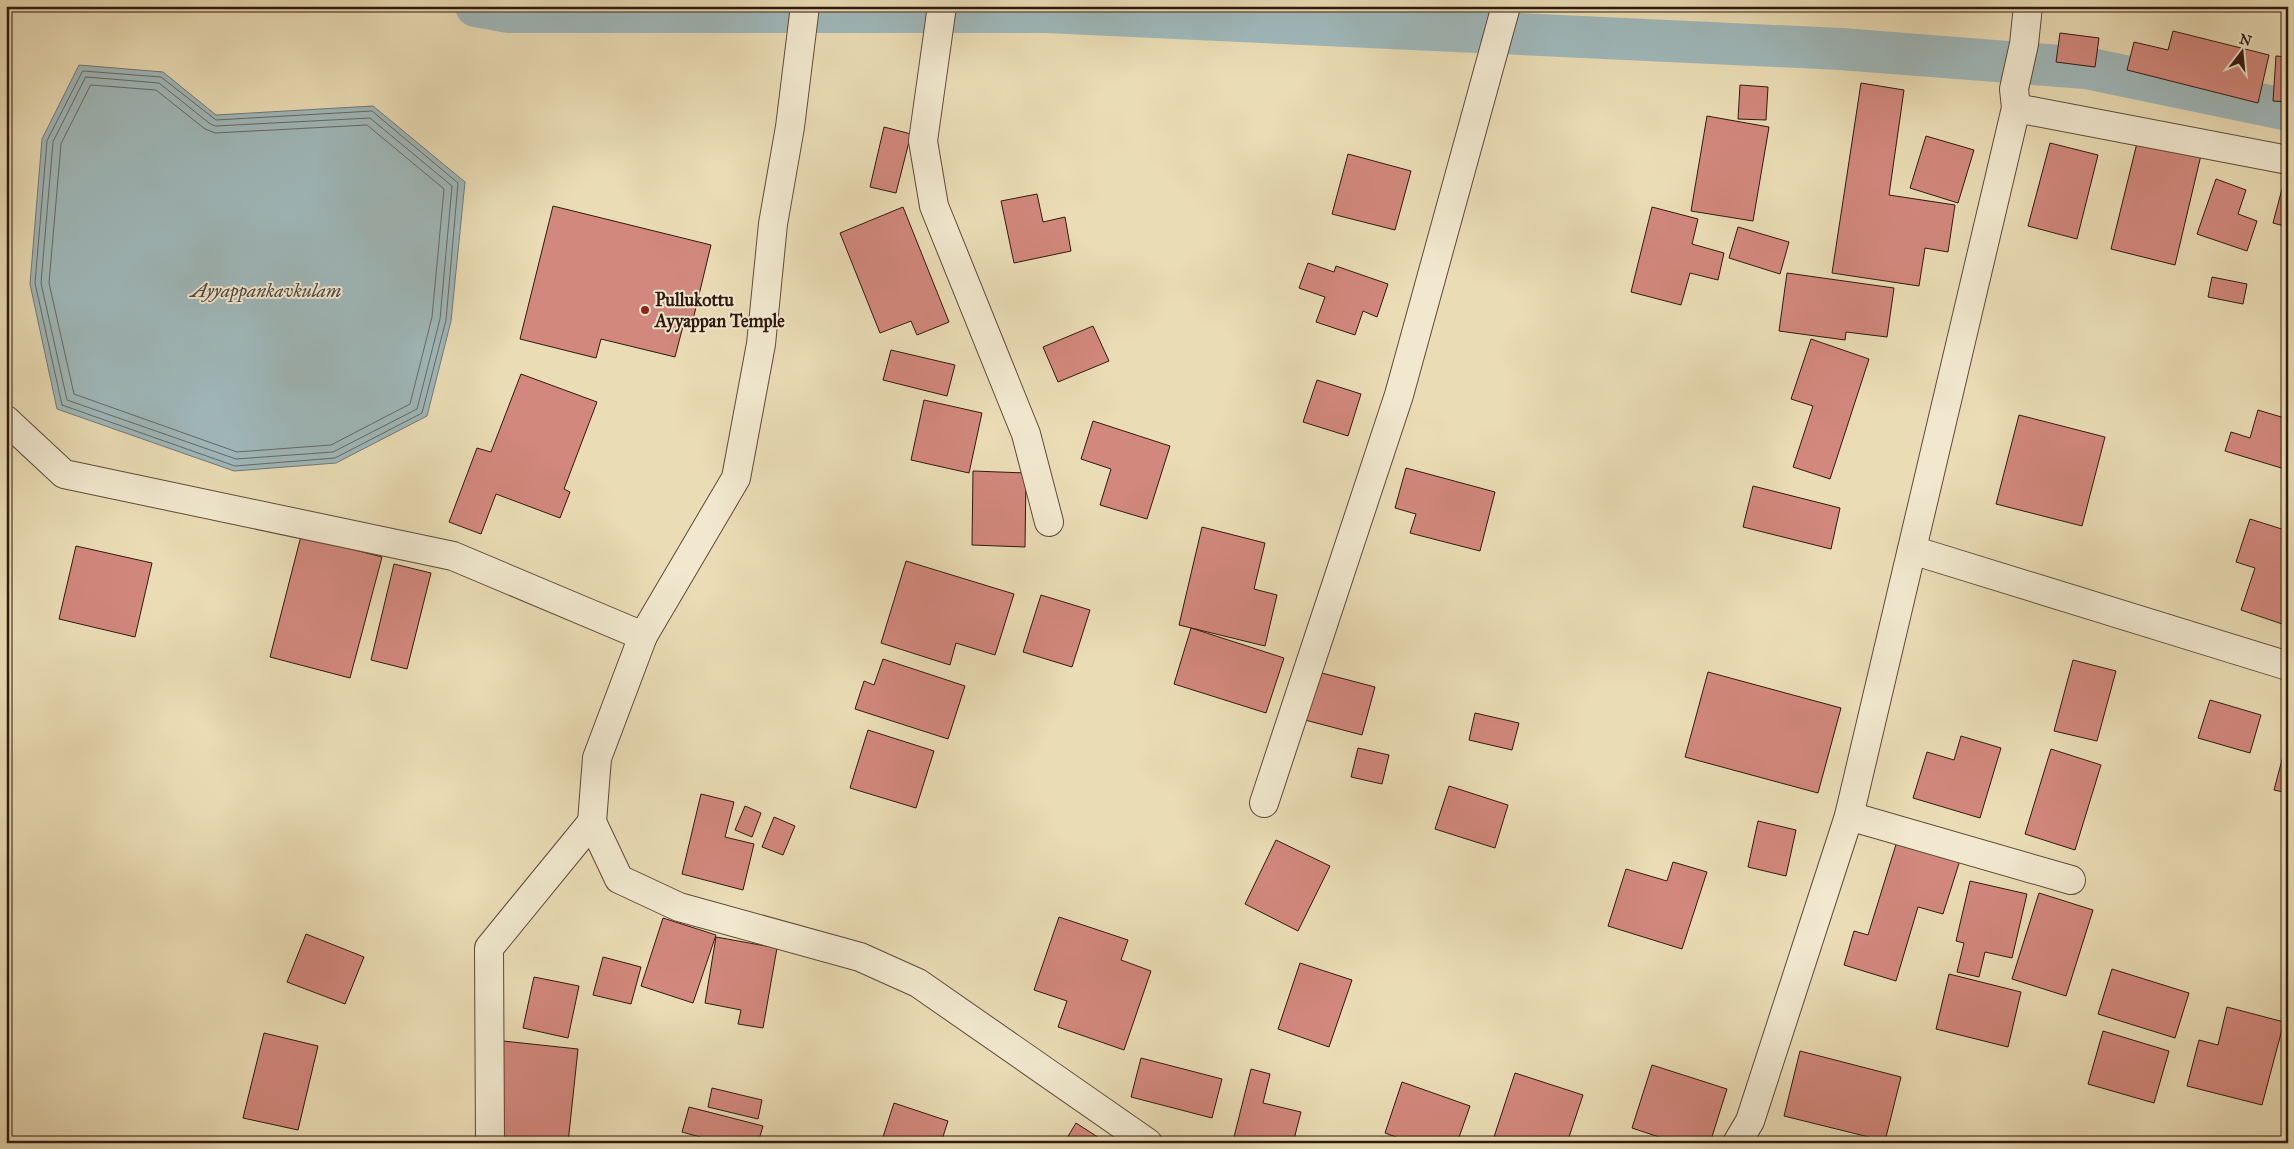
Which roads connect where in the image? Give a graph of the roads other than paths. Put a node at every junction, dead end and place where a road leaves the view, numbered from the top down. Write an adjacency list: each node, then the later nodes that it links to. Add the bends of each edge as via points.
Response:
1 (805, 6): 10 (street, via 773,224 761,344 736,478)
2 (942, 6): 8 (street, via 923,141 934,206 1026,434)
3 (1506, 6): 12 (street, via 1399,395)
4 (2028, 6): 5 (street)
5 (2015, 98): 6 (street); 9 (street)
6 (2288, 160)
7 (6, 420): 10 (street, via 64,474 453,556)
8 (1050, 522)
9 (1912, 550): 11 (street); 13 (street)
10 (644, 636): 14 (street, via 597,758)
11 (2288, 666)
12 (1264, 803)
13 (1850, 816): 15 (street); 18 (street, via 1750,1122)
14 (592, 822): 16 (street, via 489,948); 17 (street, via 619,879 679,907 860,957 918,983)
15 (2071, 880)
16 (490, 1143)
17 (1148, 1143)
18 (1737, 1143)

